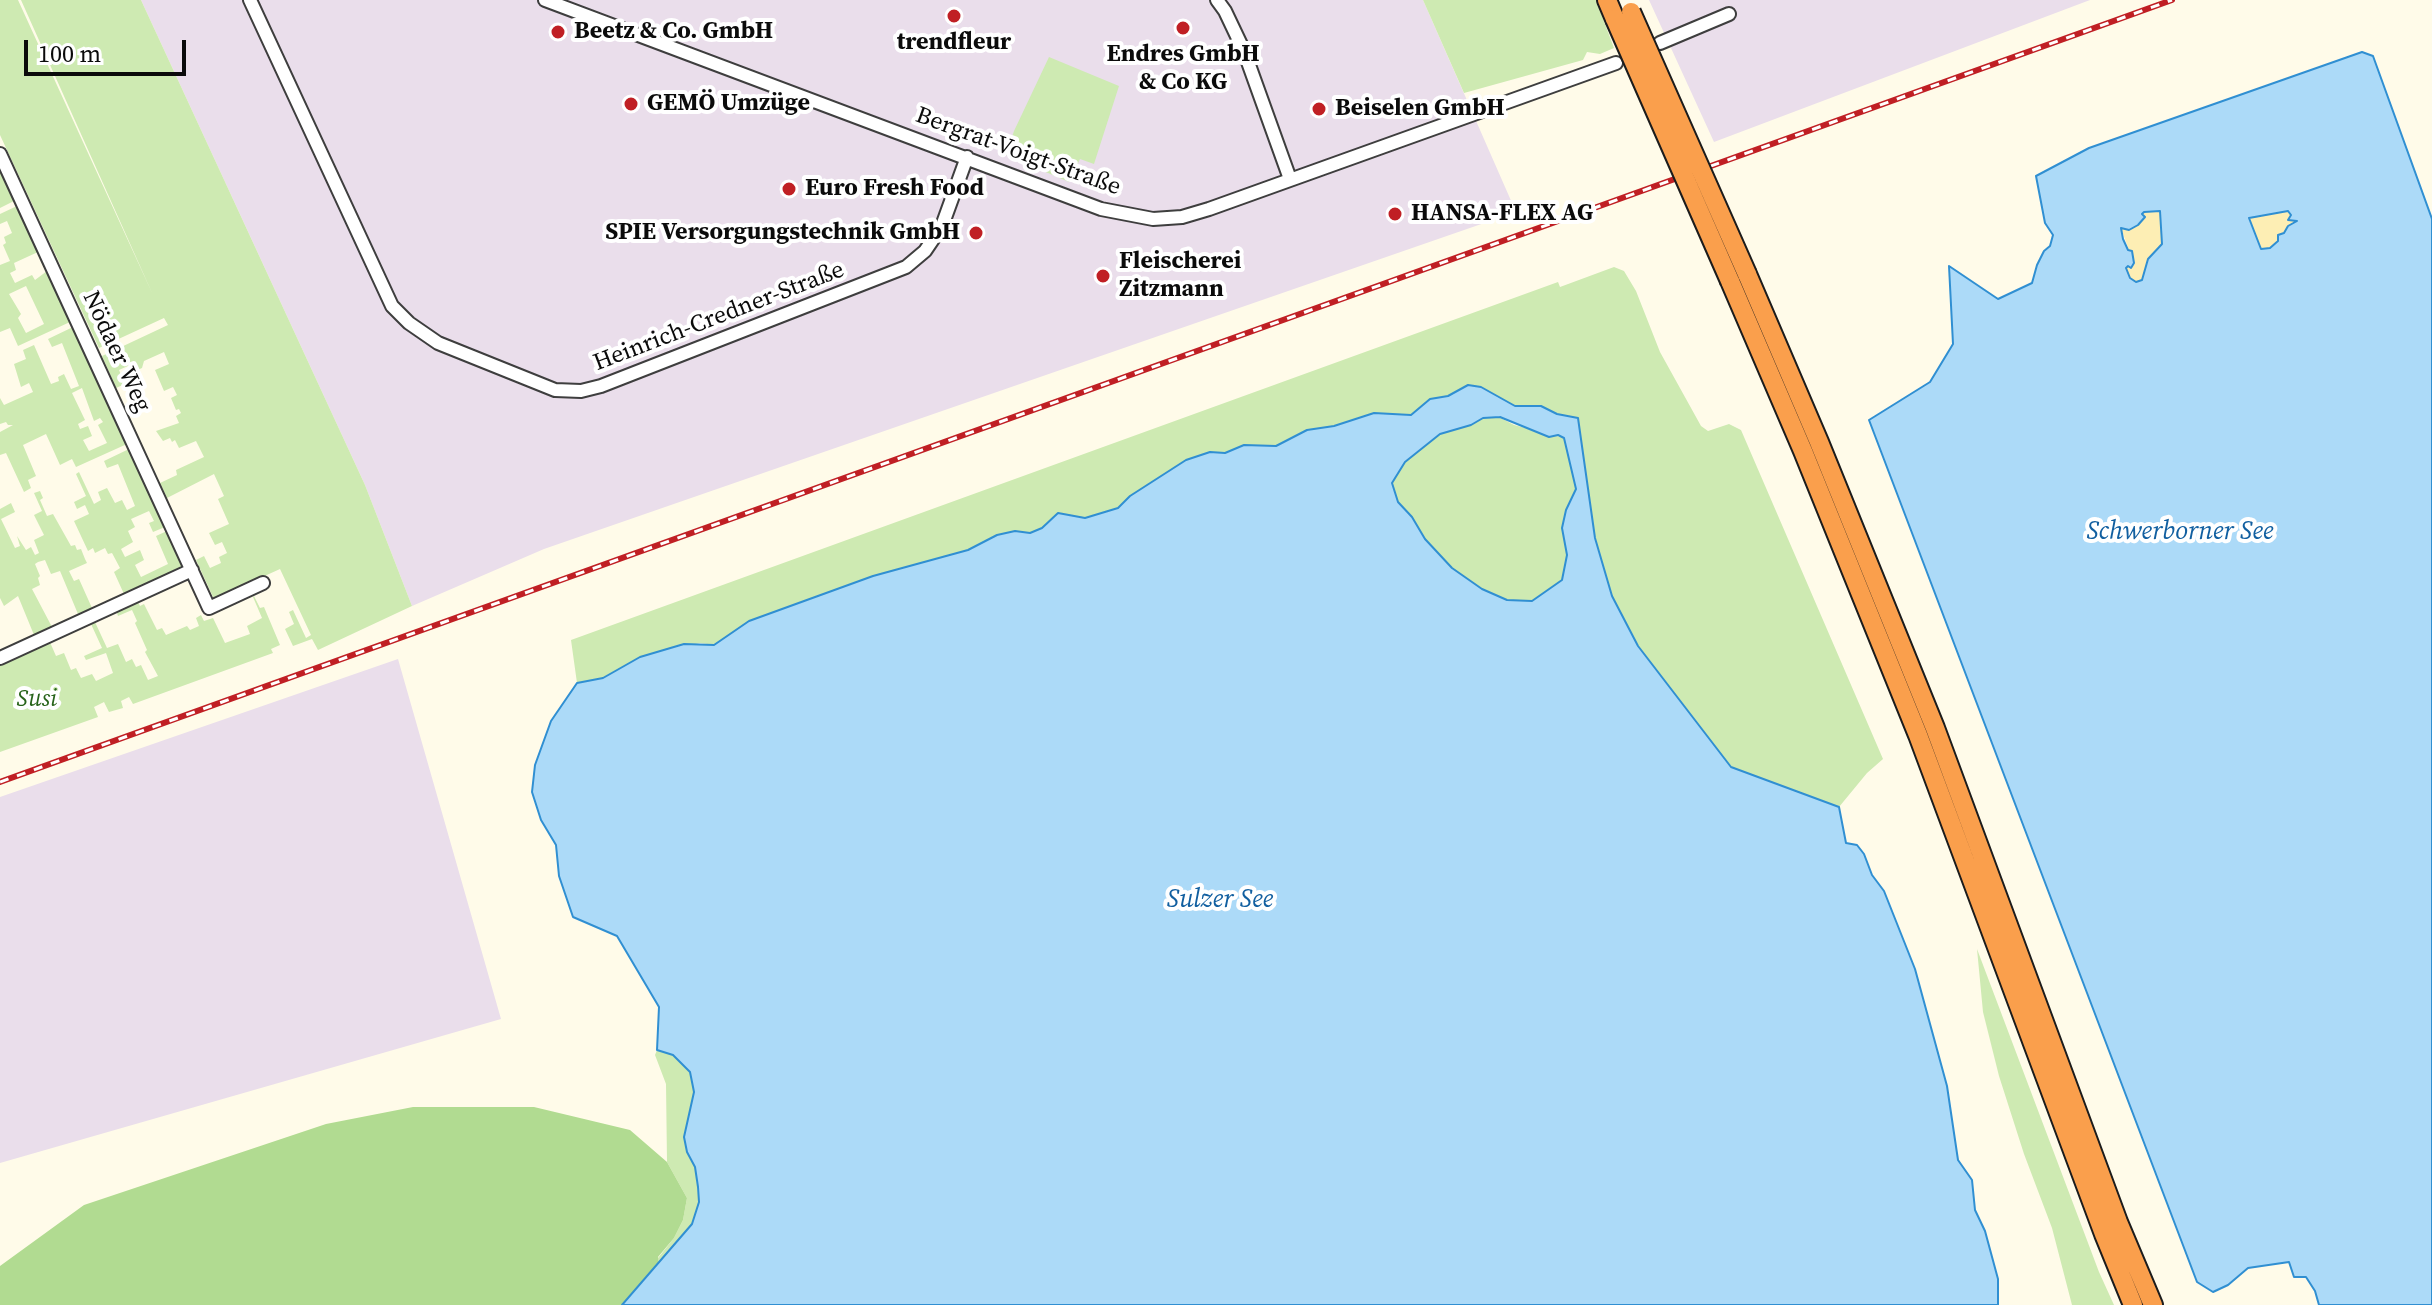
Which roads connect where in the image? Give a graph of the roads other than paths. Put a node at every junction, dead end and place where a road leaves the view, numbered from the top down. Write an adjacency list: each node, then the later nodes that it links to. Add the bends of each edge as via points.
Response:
1 (250, 0): 11 (street, Heinrich-Credner-Straße, via 392,306 438,343 555,390 601,386 906,267 942,226)
2 (545, 0): 5 (street, Bergrat-Voigt-Straße)
3 (1217, 0): 12 (street, via 1244,51)
4 (1607, 0): 6 (highway)
5 (580, 6): 11 (street, Bergrat-Voigt-Straße)
6 (1624, 10): 13 (highway, bridge)
7 (1729, 14): 8 (street)
8 (1660, 43)
9 (1616, 63): 12 (street, Bergrat-Voigt-Straße)
10 (0, 154): 14 (street, Nödaer Weg)
11 (967, 157): 12 (street, Bergrat-Voigt-Straße, via 1101,209 1153,219 1193,214)
12 (1290, 179)
13 (1738, 278): 17 (highway); 18 (highway, via 1819,442 1935,728)
14 (192, 570): 15 (street, Nödaer Weg, via 209,608); 16 (street)
15 (263, 583)
16 (0, 658)
17 (2133, 1305)
18 (2153, 1305)

